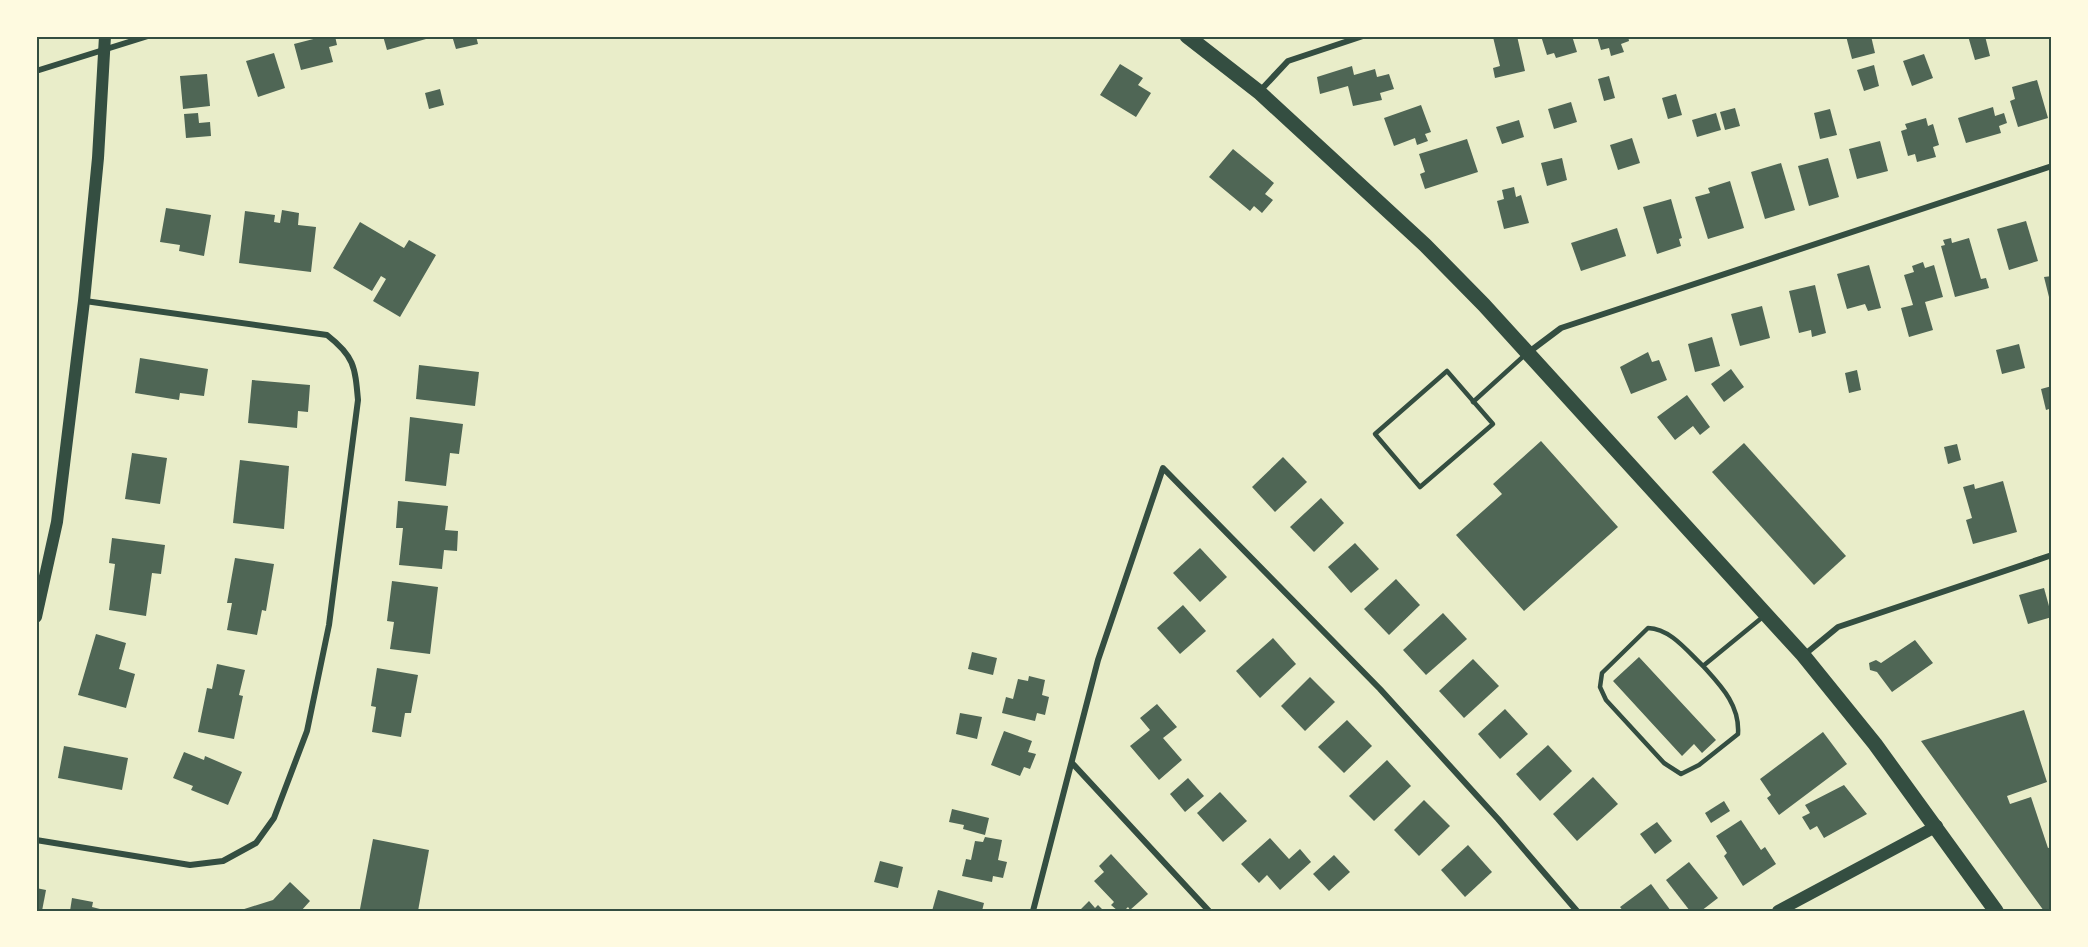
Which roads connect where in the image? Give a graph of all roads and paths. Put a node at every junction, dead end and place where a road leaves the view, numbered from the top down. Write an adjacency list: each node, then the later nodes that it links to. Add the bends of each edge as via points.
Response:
1 (148, 36): 4 (street)
2 (1187, 36): 6 (main road)
3 (1363, 36): 6 (street, via 1288,61)
4 (105, 42): 5 (street); 8 (main road)
5 (36, 71)
6 (1259, 92): 9 (main road, via 1425,245)
7 (2052, 166): 9 (street, via 1561,328)
8 (84, 300): 13 (main road, via 57,522); 18 (street, via 327,335 347,351 356,375 358,400 329,625 307,730 274,818 256,843 223,861 190,865)
9 (1526, 354): 10 (lane); 12 (main road)
10 (1473, 402): 10 (lane, via 1493,424 1420,487 1375,434 1447,371)
11 (2052, 555): 14 (street, via 1838,627)
12 (1766, 614): 14 (main road); 15 (lane)
13 (36, 617)
14 (1803, 655): 17 (main road)
15 (1703, 666): 15 (lane, via 1671,635 1659,628 1648,628 1602,673 1600,687 1606,700 1664,763 1681,774 1738,734 1733,705)
16 (1073, 764): 19 (street); 20 (street); 21 (street, via 1098,660 1163,468 1380,689)
17 (1937, 826): 22 (main road); 23 (main road)
18 (36, 840)
19 (1033, 911)
20 (1209, 911)
21 (1577, 911)
22 (1778, 911)
23 (1996, 911)

